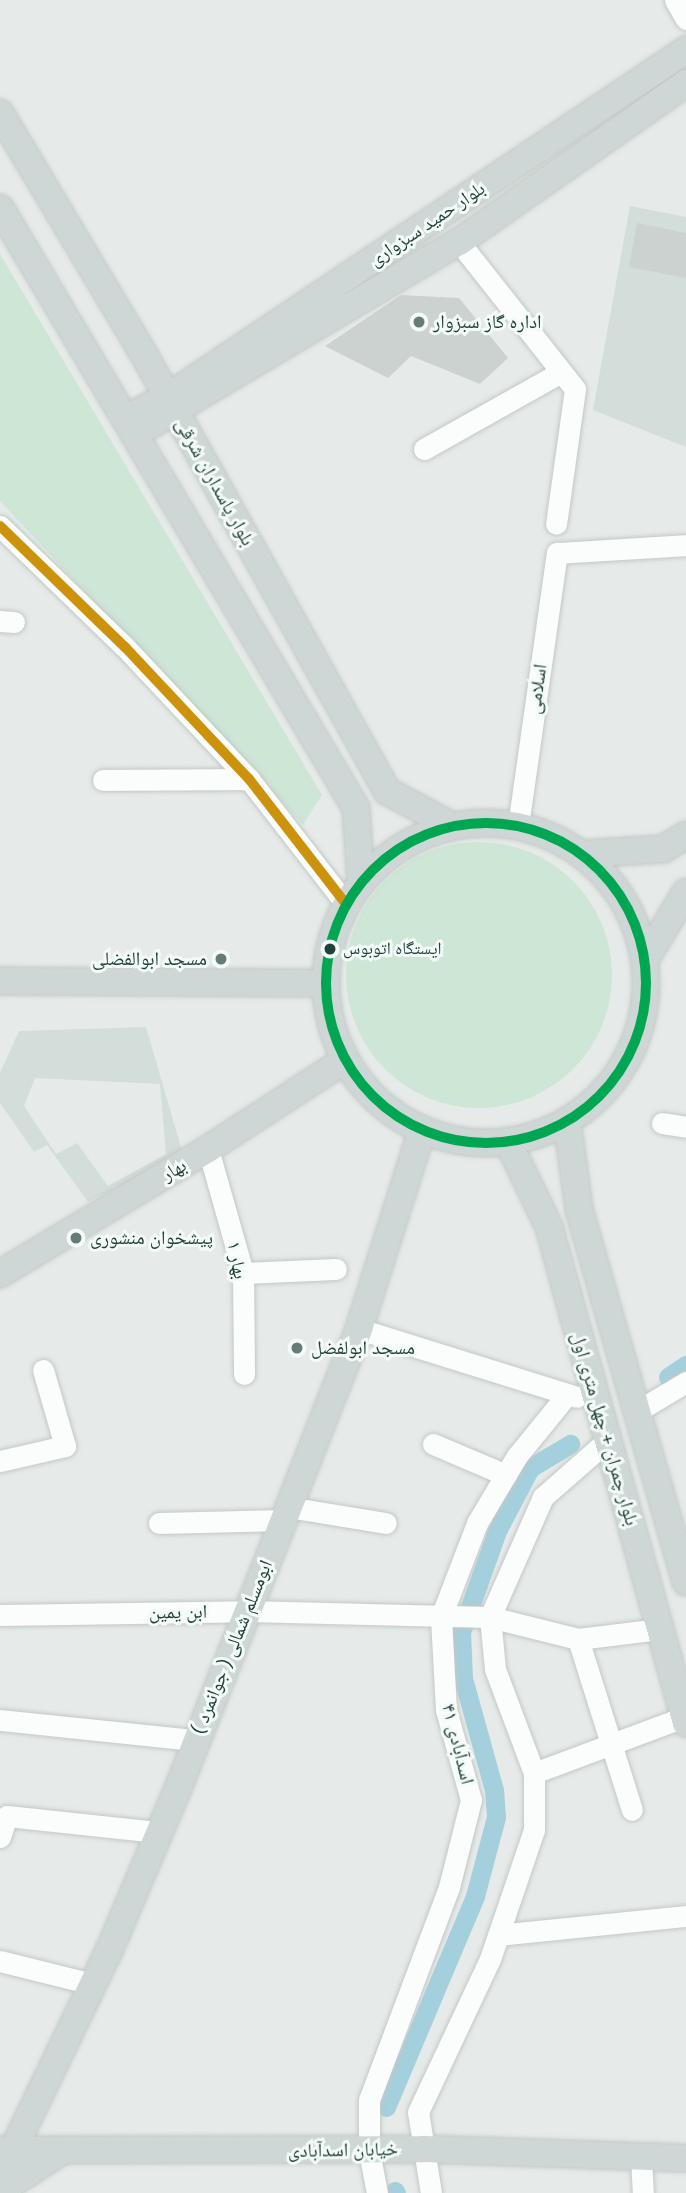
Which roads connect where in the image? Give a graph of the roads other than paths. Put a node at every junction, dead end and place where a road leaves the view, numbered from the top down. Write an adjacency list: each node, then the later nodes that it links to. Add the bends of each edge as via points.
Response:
1 (675, 0): 2 (street)
2 (686, 19)
3 (686, 50): 10 (main road, بلوار حمید سبزواری)
4 (686, 83): 7 (main road, بلوار حمید سبزواری)
5 (0, 113): 10 (main road, بلوار پاسداران شرقی)
6 (0, 208): 8 (main road)
7 (459, 242): 9 (street); 10 (main road, بلوار حمید سبزواری)
8 (93, 364): 11 (main road); 13 (street, via 92,382 127,442 142,466)
9 (561, 372): 12 (street); 14 (street, via 575,390)
10 (181, 404): 11 (main road); 19 (main road, بلوار پاسداران شرقی, via 190,437 387,791)
11 (131, 427): 13 (main road)
12 (424, 449)
13 (159, 476): 23 (main road, via 356,808)
14 (556, 524)
15 (0, 526): 17 (street, via 125,646)
16 (686, 545): 20 (street, اسلامی, via 557,553)
17 (249, 779): 18 (street); 25 (street)
18 (103, 780)
19 (452, 826): 20 (main road); 23 (main road, via 418,838 387,857)
20 (518, 826): 22 (main road)
21 (686, 835): 22 (main road, via 663,849)
22 (582, 854): 26 (main road, via 612,883 634,920)
23 (361, 882): 25 (main road)
24 (686, 892): 26 (main road)
25 (346, 904): 28 (main road, via 329,947)
26 (645, 960): 30 (main road, via 645,1008 631,1053 604,1092)
27 (0, 981): 28 (main road)
28 (325, 983): 29 (main road, via 330,1023)
29 (345, 1060): 33 (main road, via 377,1101); 35 (main road, بهار)
30 (567, 1122): 34 (main road); 45 (main road, بلوار چمران + چهل متری اول, via 579,1209)
31 (662, 1123): 32 (street)
32 (686, 1127)
33 (422, 1130): 34 (main road, via 464,1142); 39 (main road, ابومسلم شمالی ( جوانمرد ))
34 (508, 1142): 44 (main road, بلوار چمران + چهل متری اول, via 549,1227)
35 (208, 1149): 37 (street, بهار ۱); 38 (main road, بهار)
36 (336, 1269): 37 (street)
37 (243, 1273): 41 (street, بهار ۱)
38 (0, 1274)
39 (359, 1329): 43 (street); 50 (main road, ابومسلم شمالی ( جوانمرد ))
40 (43, 1370): 48 (street, via 65,1446)
41 (244, 1374)
42 (686, 1382): 45 (street)
43 (565, 1396): 44 (street); 49 (street, اسدآبادی ۴۱)
44 (595, 1398): 46 (main road, بلوار چمران + چهل متری اول)
45 (639, 1410): 53 (main road, بلوار چمران + چهل متری اول)
46 (608, 1439): 58 (street, via 543,1496); 59 (main road, بلوار چمران + چهل متری اول)
47 (433, 1444): 49 (street)
48 (0, 1461)
49 (506, 1475): 57 (street, اسدآبادی ۴۱, via 477,1523)
50 (285, 1514): 51 (street); 52 (street); 55 (main road, ابومسلم شمالی ( جوانمرد ))
51 (159, 1523)
52 (386, 1523)
53 (677, 1523): 54 (main road, بلوار چمران + چهل متری اول)
54 (686, 1582)
55 (246, 1611): 56 (street, ابن یمین); 57 (street, ابن یمین); 63 (main road, ابومسلم شمالی ( جوانمرد ))
56 (0, 1615)
57 (441, 1616): 58 (street, ابن یمین); 76 (street, اسدآبادی ۴۱, via 446,1710 471,1800 449,1888 369,2101)
58 (490, 1617): 60 (street); 65 (street, via 495,1669)
59 (659, 1629): 60 (street); 62 (main road, بلوار چمران + چهل متری اول)
60 (579, 1639): 64 (street)
61 (0, 1720): 63 (street)
62 (685, 1720): 64 (street)
63 (195, 1740): 67 (main road, ابومسلم شمالی ( جوانمرد ))
64 (610, 1747): 65 (street); 66 (street)
65 (534, 1773): 70 (street, via 534,1830)
66 (632, 1810)
67 (157, 1832): 68 (street, via 7,1816); 72 (main road, ابومسلم شمالی ( جوانمرد ))
68 (0, 1837)
69 (686, 1916): 70 (street)
70 (498, 1935): 74 (street, via 418,2112)
71 (0, 1961): 72 (street)
72 (92, 1984): 73 (main road, ابومسلم شمالی ( جوانمرد ), via 39,2092)
73 (3, 2143): 75 (main road, خیابان اسدآبادی); 79 (main road, ابومسلم شمالی ( جوانمرد ))
74 (424, 2149): 76 (main road, خیابان اسدآبادی); 77 (main road, خیابان اسدآبادی); 82 (street)
75 (63, 2151): 76 (main road, خیابان اسدآبادی); 80 (main road)
76 (369, 2151): 81 (street, اسدآبادی ۴۱)
77 (641, 2157): 78 (main road, خیابان اسدآبادی); 83 (street)
78 (686, 2158)
79 (0, 2177)
80 (0, 2191)
81 (377, 2193)
82 (431, 2193)
83 (643, 2193)

